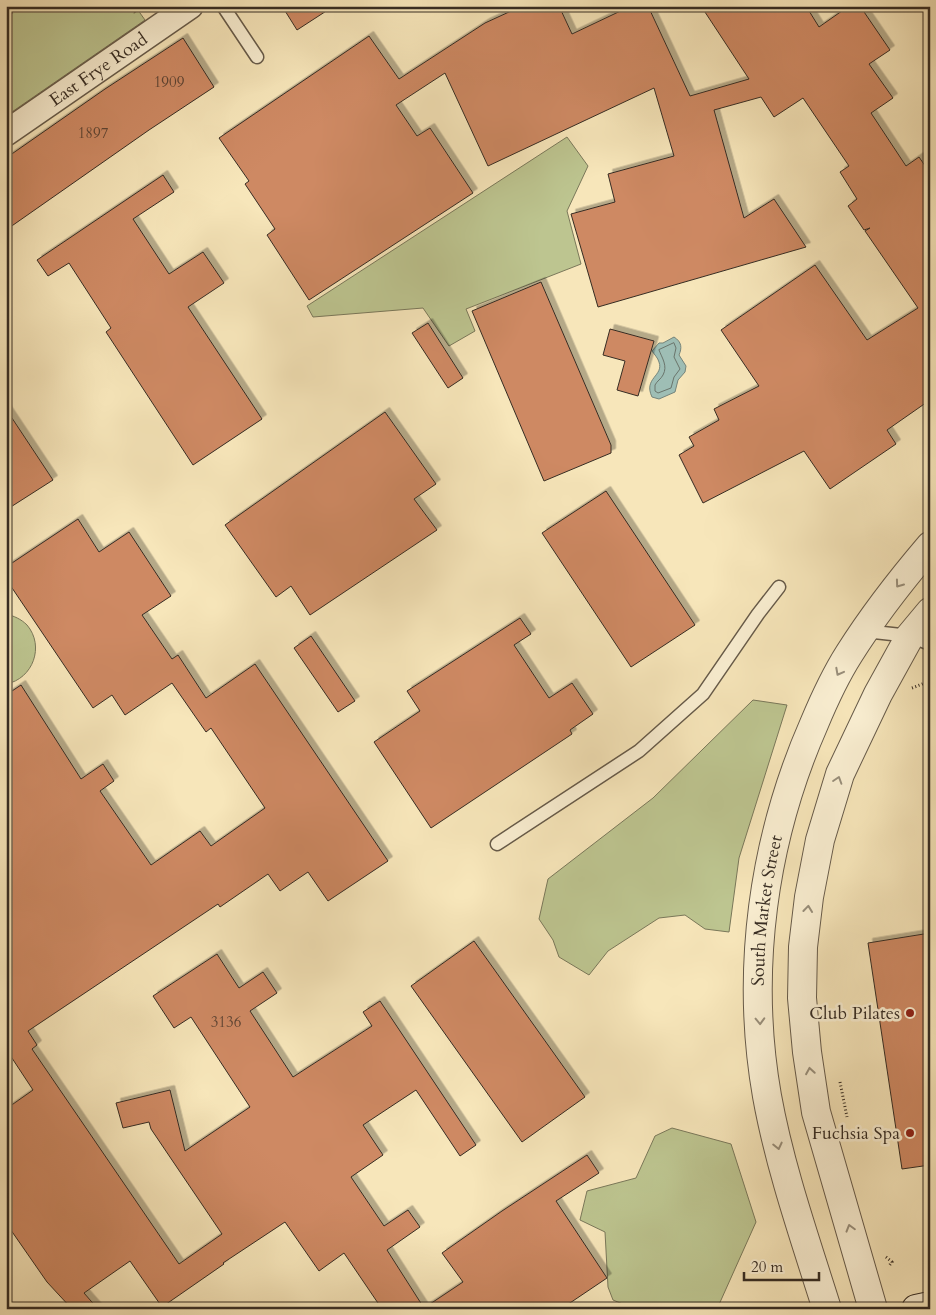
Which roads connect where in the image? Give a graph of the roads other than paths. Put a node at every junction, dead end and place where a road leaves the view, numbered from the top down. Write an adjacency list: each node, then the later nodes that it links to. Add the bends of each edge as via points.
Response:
1 (190, 6): 4 (street, East Frye Road)
2 (223, 6): 3 (lane)
3 (257, 57)
4 (6, 132)
5 (930, 546): 8 (street, South Market Street, one-way to 8)
6 (779, 587): 10 (lane, via 703,694 639,751)
7 (930, 612): 9 (street)
8 (865, 631): 9 (lane); 12 (street, South Market Street, one-way to 12, via 825,698 801,752 784,802 771,857 759,946 760,1043 768,1098 796,1211)
9 (920, 640): 13 (street, one-way to 9, via 816,1112 802,998 804,947 820,840 840,774 878,694)
10 (496, 844)
11 (930, 1306): 14 (street)
12 (827, 1309)
13 (873, 1309)
14 (916, 1309)

